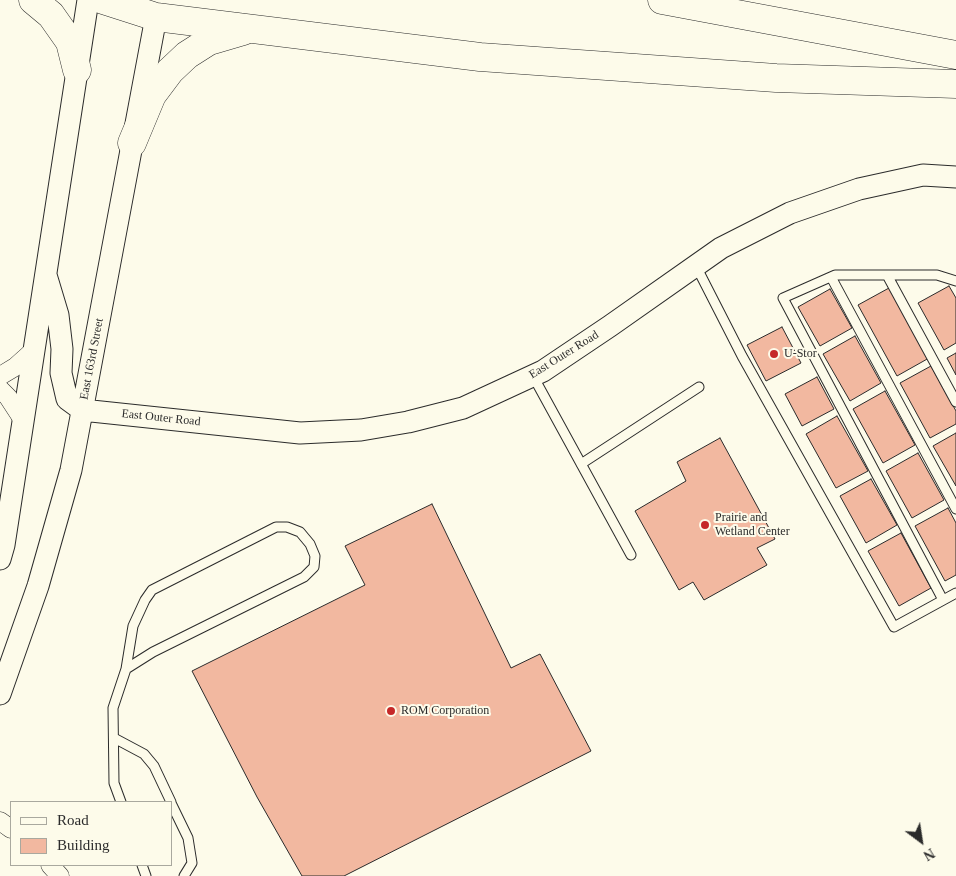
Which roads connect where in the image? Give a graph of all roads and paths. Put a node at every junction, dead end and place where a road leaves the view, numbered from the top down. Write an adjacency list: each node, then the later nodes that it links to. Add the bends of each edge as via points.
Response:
1 (33, 0): 8 (highway, via 51,15 70,42)
2 (88, 0): 8 (street)
3 (103, 0): 5 (highway)
4 (662, 0): 7 (highway)
5 (156, 17): 6 (highway); 10 (street, East 163rd Street)
6 (252, 29): 9 (highway, via 480,57 776,78); 10 (highway, via 209,41 170,71 152,96)
7 (956, 55)
8 (77, 70): 13 (street)
9 (956, 84)
10 (132, 143): 23 (street, East 163rd Street)
11 (956, 177): 12 (street, East Outer Road, via 923,174 859,189 790,213 721,248)
12 (696, 266): 19 (street, East Outer Road, via 588,342); 30 (lane, via 742,356 894,627)
13 (46, 275): 17 (street); 23 (street, via 58,315 61,372 67,399)
14 (887, 275): 15 (lane); 16 (lane, via 937,275); 22 (lane)
15 (831, 277): 26 (lane); 30 (lane, via 784,298)
16 (955, 283)
17 (34, 350): 18 (street); 24 (street)
18 (0, 376)
19 (533, 376): 23 (street, East Outer Road, via 463,408 361,430 300,433); 25 (lane)
20 (699, 387): 25 (lane)
21 (0, 389): 24 (street)
22 (956, 402)
23 (82, 410): 32 (street, East 163rd Street, via 71,470 41,577)
24 (23, 420): 28 (street)
25 (581, 464): 27 (lane)
26 (956, 509)
27 (631, 555)
28 (0, 559)
29 (956, 593): 30 (lane)
30 (943, 600)
31 (126, 669): 31 (lane, via 153,652 304,577 314,567 315,556 310,544 300,532 276,527 152,590 133,626); 33 (lane, via 114,708)
32 (0, 694)
33 (114, 738): 34 (lane, via 114,783); 35 (lane, via 144,754 154,766)
34 (121, 801)
35 (170, 801)
36 (172, 805): 39 (lane, via 188,838 192,863)
37 (51, 866): 38 (street)
38 (60, 876)
39 (184, 876)

